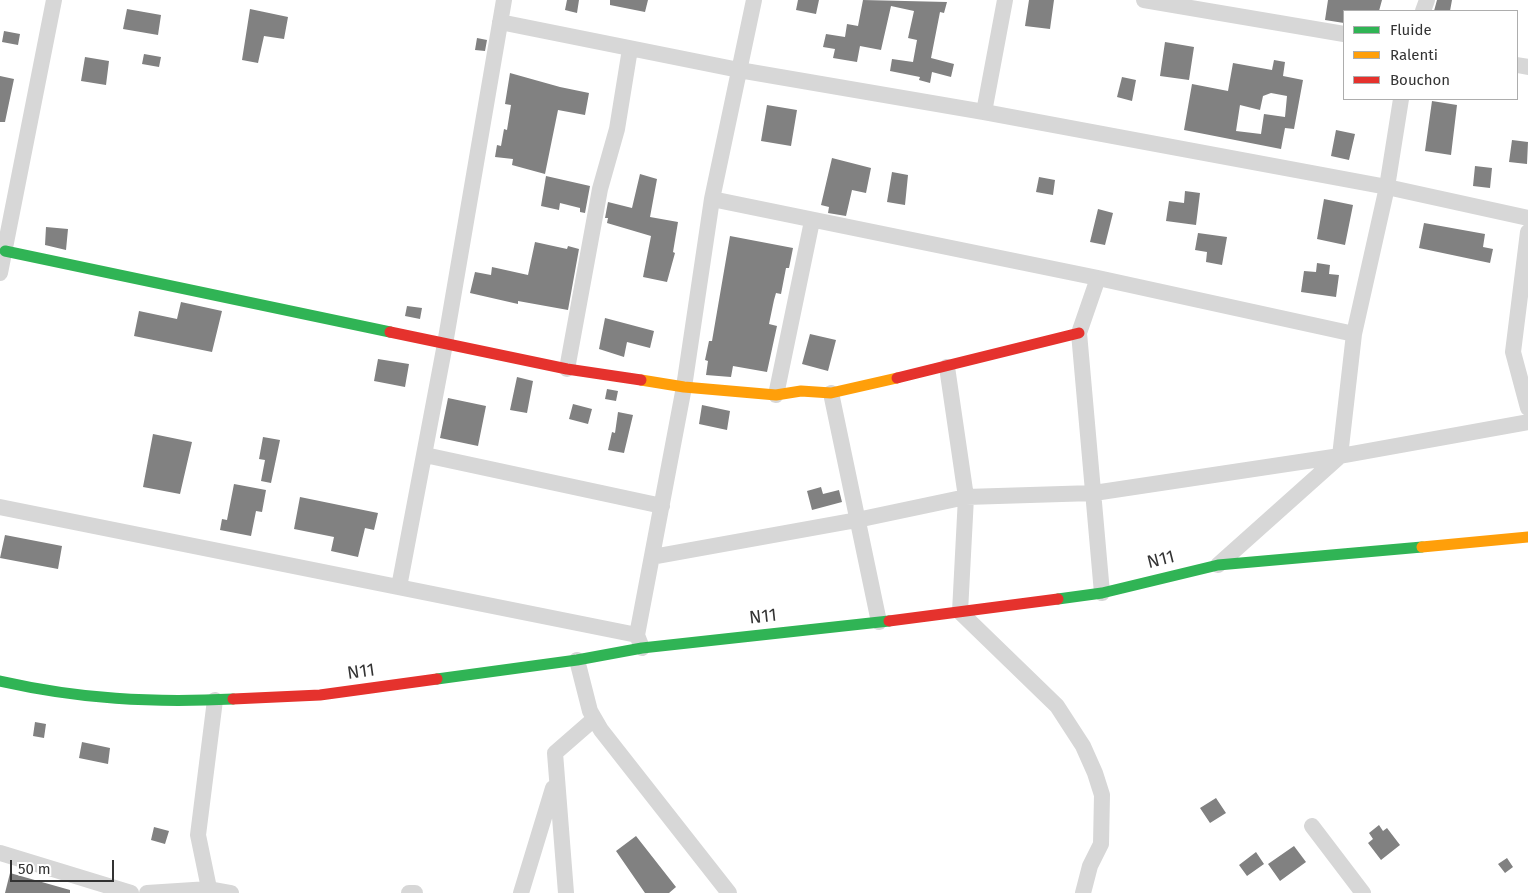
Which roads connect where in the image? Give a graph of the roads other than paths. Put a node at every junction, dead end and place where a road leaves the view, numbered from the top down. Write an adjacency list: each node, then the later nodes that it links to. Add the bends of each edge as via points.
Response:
1 (54, 0): 17 (street)
2 (504, 0): 6 (street)
3 (754, 0): 9 (street)
4 (1144, 0): 7 (street)
5 (1000, 1): 11 (street)
6 (500, 22): 8 (street); 22 (street)
7 (1343, 34)
8 (630, 49): 9 (street); 24 (street, via 617,129 600,189)
9 (739, 70): 11 (street); 13 (street)
10 (1401, 100): 12 (street)
11 (984, 112): 12 (street)
12 (1387, 187): 14 (street); 21 (street)
13 (712, 199): 15 (street); 25 (street)
14 (1528, 218)
15 (812, 221): 19 (street); 27 (street)
16 (1528, 232): 28 (street, via 1513,352)
17 (5, 250): 18 (street); 22 (main road)
18 (0, 273)
19 (1098, 278): 20 (street); 21 (street)
20 (1079, 333): 23 (main road); 32 (street)
21 (1354, 334): 31 (street)
22 (445, 344): 24 (main road); 30 (street)
23 (947, 367): 26 (main road); 33 (street)
24 (567, 369): 25 (main road)
25 (684, 386): 27 (main road); 34 (street)
26 (831, 393): 27 (main road, via 801,391); 36 (street)
27 (776, 396)
28 (1528, 408)
29 (1528, 422): 31 (street)
30 (424, 455): 34 (street); 40 (street)
31 (1340, 456): 32 (street); 39 (street)
32 (1094, 493): 33 (street); 41 (street)
33 (966, 497): 36 (street); 42 (street)
34 (662, 506): 38 (street)
35 (0, 507): 40 (street)
36 (857, 520): 38 (street); 43 (street)
37 (1528, 537): 39 (main road, N11)
38 (652, 557): 44 (street)
39 (1218, 564): 41 (main road, N11)
40 (399, 587): 44 (street)
41 (1102, 593): 42 (main road, N11)
42 (960, 612): 43 (main road, N11); 61 (street, via 1057,706 1083,746 1095,773 1102,795 1101,844 1090,866)
43 (879, 622): 44 (main road, N11)
44 (639, 641): 45 (main road, N11)
45 (577, 660): 47 (main road, N11, via 320,695); 48 (street)
46 (0, 680): 47 (main road, N11, via 40,690 102,699)
47 (215, 700): 52 (street, via 198,835)
48 (594, 719): 49 (street, via 555,753); 60 (street)
49 (557, 775): 58 (street); 59 (street)
50 (1312, 826): 62 (street)
51 (0, 853): 53 (street)
52 (209, 891): 54 (street); 55 (street)
53 (131, 893)
54 (147, 893)
55 (231, 893)
56 (409, 893): 57 (street)
57 (415, 893)
58 (521, 893)
59 (566, 893)
60 (729, 893)
61 (1083, 893)
62 (1363, 893)

